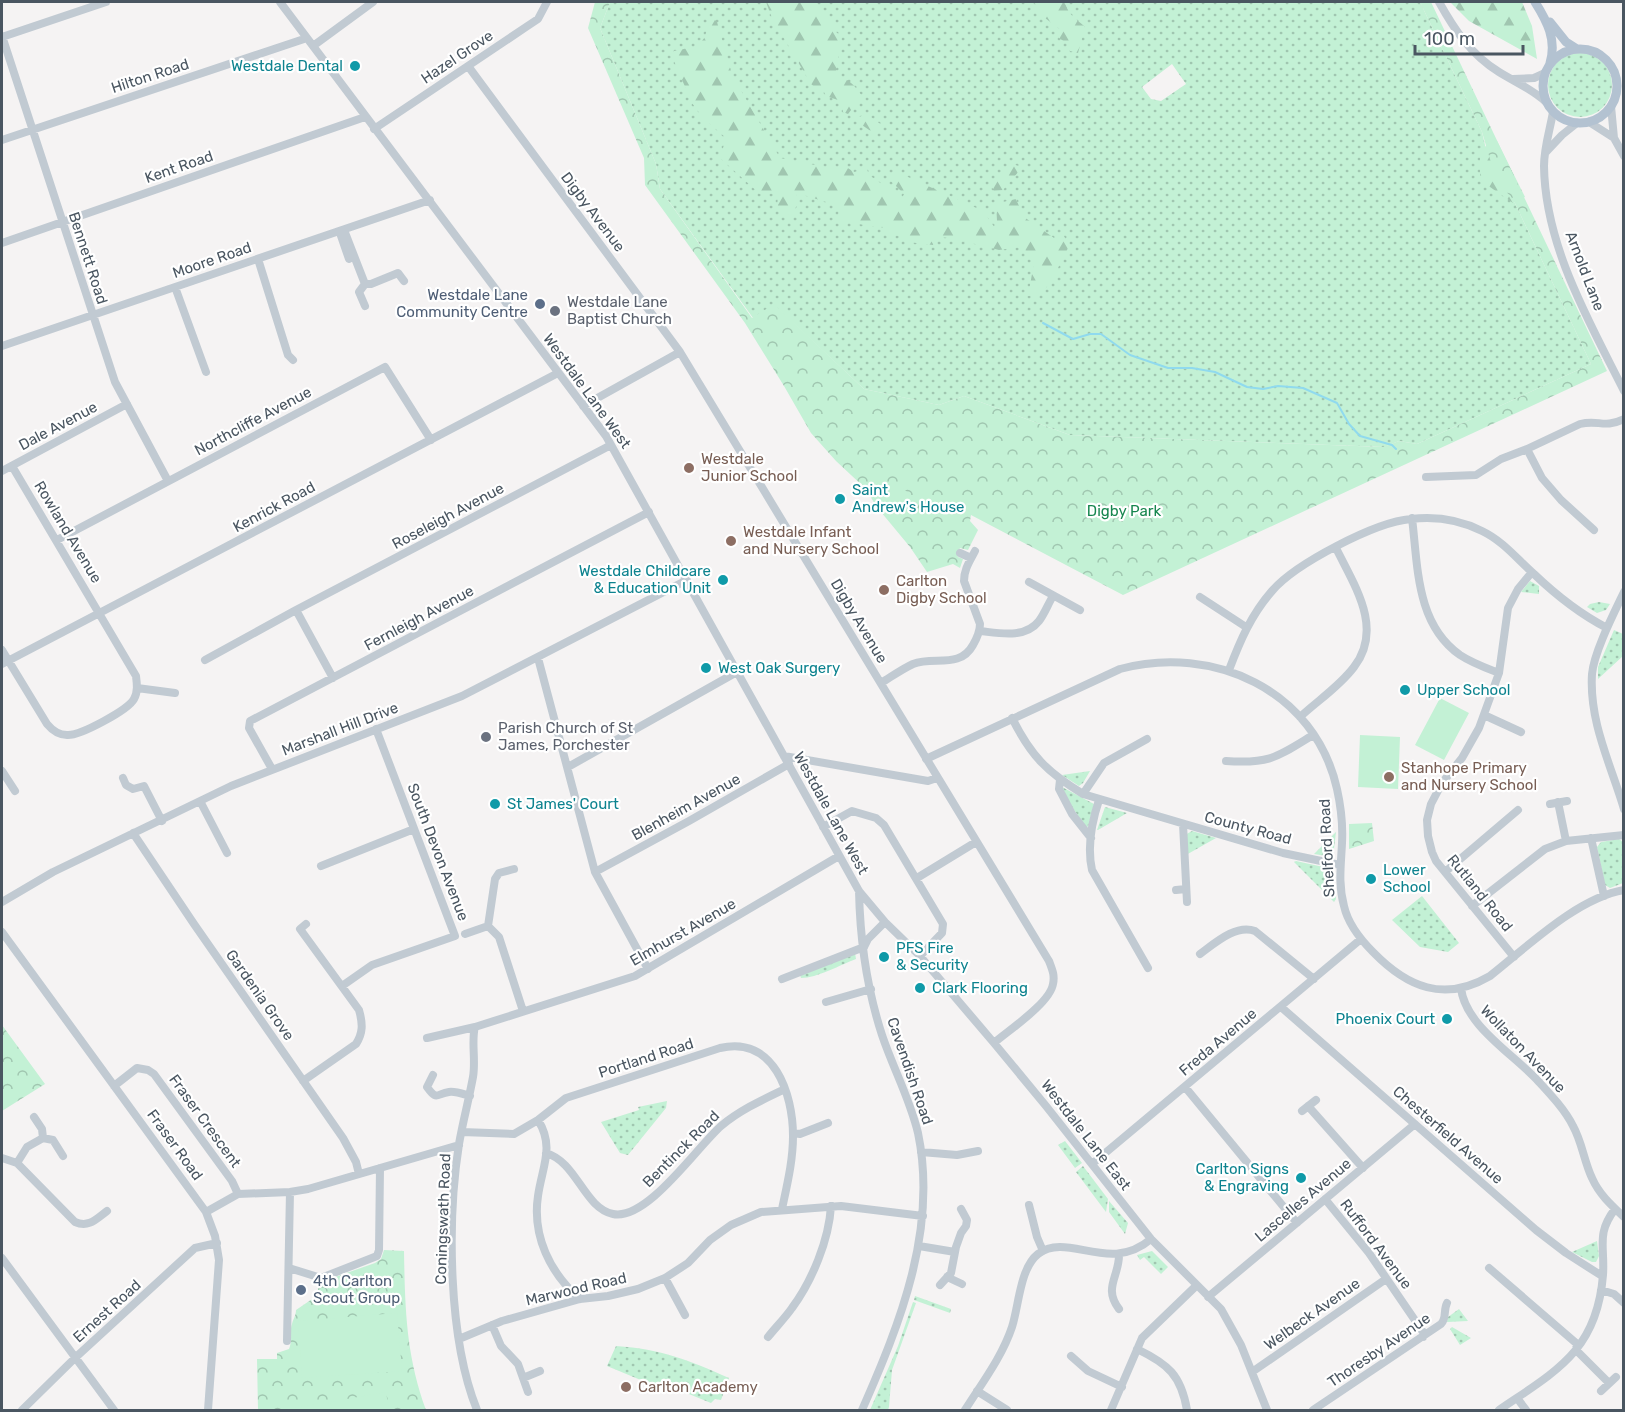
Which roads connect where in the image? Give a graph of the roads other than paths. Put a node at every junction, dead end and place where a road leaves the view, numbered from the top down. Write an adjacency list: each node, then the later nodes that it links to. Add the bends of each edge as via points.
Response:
1 (106, 2): 8 (street)
2 (280, 2): 9 (street, Westdale Lane West)
3 (373, 2): 10 (street)
4 (547, 2): 14 (street, Hazel Grove, via 538,19)
5 (1439, 2): 17 (street, via 1475,54)
6 (1535, 2): 7 (main road)
7 (1544, 16): 11 (main road); 12 (main road, via 1553,48)
8 (2, 37): 25 (street, Bennett Road)
9 (307, 38): 10 (street, Westdale Lane West); 25 (street, Hilton Road)
10 (313, 46): 22 (street, Westdale Lane West)
11 (1577, 49): 12 (main road, via 1566,51); 13 (main road, via 1594,51)
12 (1550, 63): 15 (main road)
13 (1611, 65): 16 (main road); 20 (main road, via 1617,85)
14 (468, 66): 26 (street, Hazel Grove); 43 (street, Digby Avenue)
15 (1545, 73): 17 (street, via 1529,79); 19 (main road)
16 (1623, 77)
17 (1512, 79): 19 (street)
18 (1623, 93): 20 (main road)
19 (1546, 102): 21 (main road)
20 (1613, 103): 23 (main road, via 1602,116); 27 (street)
21 (1553, 112): 24 (main road); 29 (street, Arnold Lane)
22 (365, 117): 26 (street, Westdale Lane West); 32 (street, Kent Road)
23 (1589, 122): 24 (main road); 27 (street)
24 (1577, 123): 29 (street)
25 (31, 129): 28 (street, Hilton Road); 32 (street, Bennett Road)
26 (374, 129): 31 (street, Westdale Lane West)
27 (1614, 138): 30 (street)
28 (2, 140)
29 (1545, 153): 47 (street, Arnold Lane, via 1545,178 1557,239 1583,307)
30 (1623, 156)
31 (430, 201): 33 (street, Moore Road); 46 (street, Westdale Lane West)
32 (62, 222): 34 (street, Kent Road); 41 (street, Bennett Road)
33 (342, 231): 35 (street, Moore Road); 36 (street); 38 (street)
34 (2, 243)
35 (258, 259): 39 (street, Moore Road); 44 (street, via 288,355)
36 (350, 260)
37 (404, 281): 38 (street, via 398,273)
38 (364, 284): 40 (street, via 359,292)
39 (175, 287): 41 (street, Moore Road); 45 (street)
40 (365, 306)
41 (92, 315): 42 (street, Moore Road); 48 (street, Bennett Road, via 115,382)
42 (2, 346)
43 (680, 352): 49 (street); 84 (street, Digby Avenue)
44 (293, 360)
45 (206, 372)
46 (558, 373): 49 (street, Westdale Lane West); 51 (street, Kenrick Road)
47 (1623, 391)
48 (127, 404): 54 (street, Dale Avenue); 57 (street, Bennett Road)
49 (583, 406): 52 (street, Westdale Lane West)
50 (1623, 420): 53 (street, via 1611,425 1580,424)
51 (431, 440): 57 (street, Northcliffe Avenue, via 385,366); 72 (street, Kenrick Road)
52 (611, 445): 58 (street, Westdale Lane West); 70 (street, Roseleigh Avenue)
53 (1527, 449): 56 (street, via 1476,475); 60 (street, via 1542,478)
54 (12, 466): 55 (street, Dale Avenue); 61 (street, Rowland Avenue)
55 (2, 471)
56 (1426, 477)
57 (168, 481): 61 (street, Northcliffe Avenue)
58 (649, 512): 65 (street, Westdale Lane West); 83 (street, Fernleigh Avenue)
59 (1412, 518): 62 (street, via 1386,525); 64 (street, via 1456,521 1484,532); 82 (street, via 1421,591 1434,628 1461,656)
60 (1594, 530)
61 (57, 540): 72 (street, Rowland Avenue)
62 (1336, 548): 73 (street, via 1291,572 1272,590); 88 (street, via 1367,619 1366,640 1355,666)
63 (960, 552): 75 (street, via 973,554 964,581 979,616)
64 (1532, 572): 74 (street, via 1566,603); 82 (street, Rutland Road, via 1509,608)
65 (687, 580): 77 (street, Marshall Hill Drive); 81 (street, Westdale Lane West)
66 (1029, 582): 68 (street)
67 (1623, 592): 74 (street)
68 (1053, 596): 71 (street); 75 (street, via 1040,620 1026,631)
69 (1200, 597): 73 (street)
70 (296, 610): 78 (street, Roseleigh Avenue); 83 (street)
71 (1080, 610)
72 (101, 613): 79 (street, Kenrick Road); 85 (street, Rowland Avenue, via 136,676)
73 (1246, 627): 80 (street)
74 (1607, 628): 110 (street, via 1592,672 1593,707)
75 (980, 631): 84 (street, via 971,649 957,659 913,664)
76 (2, 650): 79 (street)
77 (538, 658): 90 (street, Marshall Hill Drive, via 451,701); 98 (street)
78 (205, 660)
79 (5, 663): 85 (street, via 51,729 64,735 82,732 129,706)
80 (1229, 670): 88 (street, Shelford Road, via 1273,693); 89 (street, Shelford Road, via 1181,662 1132,666)
81 (737, 672): 94 (street, Westdale Lane West); 98 (street)
82 (1498, 673): 87 (street, Rutland Road)
83 (333, 678): 99 (street, Fernleigh Avenue, via 248,723)
84 (881, 683): 95 (street, Digby Avenue)
85 (137, 688): 86 (street)
86 (175, 693)
87 (1484, 715): 91 (street); 128 (street, Rutland Road, via 1470,745 1431,804 1429,846)
88 (1300, 717): 92 (street, Shelford Road)
89 (1012, 718): 95 (street, Shelford Road); 104 (street, County Road, via 1035,757)
90 (376, 729): 99 (street, Marshall Hill Drive); 115 (street, South Devon Avenue)
91 (1521, 732)
92 (1313, 735): 96 (street, via 1267,760); 124 (street, Shelford Road, via 1333,772 1337,790 1342,831)
93 (1147, 739): 106 (street, via 1104,763)
94 (784, 756): 97 (street, Westdale Lane West); 102 (street, via 928,781)
95 (926, 759): 102 (street, Digby Avenue)
96 (1226, 761)
97 (789, 764): 114 (street, Westdale Lane West); 127 (street, Blenheim Avenue)
98 (568, 767): 127 (street)
99 (272, 769): 108 (street, Marshall Hill Drive)
100 (2, 771): 103 (street)
101 (123, 778): 112 (street, via 133,789 144,786)
102 (937, 778): 121 (street, Digby Avenue)
103 (4, 780): 105 (street)
104 (1060, 780): 106 (street, County Road); 118 (street, County Road, via 1059,789)
105 (15, 791)
106 (1083, 794): 107 (street, County Road)
107 (1099, 800): 113 (street, County Road); 118 (street)
108 (200, 801): 112 (street, Marshall Hill Drive); 122 (street)
109 (1558, 802): 120 (street)
110 (1623, 809)
111 (1518, 810): 128 (street)
112 (162, 821): 116 (street, Marshall Hill Drive)
113 (1183, 824): 124 (street, County Road); 130 (street, County Road)
114 (823, 827): 123 (street, Westdale Lane West); 129 (street, via 852,812 876,818)
115 (414, 829): 125 (street); 154 (street, South Devon Avenue, via 455,936 372,965)
116 (133, 833): 135 (street, Marshall Hill Drive); 164 (street, Gardenia Grove)
117 (1623, 835): 119 (street)
118 (1090, 838): 150 (street, via 1092,870)
119 (1590, 838): 120 (street); 134 (street)
120 (1566, 841): 137 (street, via 1545,849)
121 (976, 842): 129 (street); 162 (street, Digby Avenue, via 1054,975 1047,997)
122 (227, 853)
123 (839, 856): 133 (street, Westdale Lane West); 151 (street, Elmhurst Avenue)
124 (1340, 865): 144 (street, Shelford Road, via 1344,908)
125 (321, 866)
126 (514, 869): 140 (street, via 499,873 495,879)
127 (595, 872): 151 (street)
128 (1445, 872): 137 (street, Rutland Road)
129 (917, 878): 148 (street, via 944,928)
130 (1186, 889): 131 (street); 136 (street, County Road)
131 (1176, 890)
132 (1623, 890): 134 (street, Shelford Road)
133 (860, 891): 138 (street, Westdale Lane East); 146 (street, Cavendish Road)
134 (1604, 896): 149 (street, Shelford Road, via 1568,915)
135 (2, 902)
136 (1187, 902)
137 (1472, 906): 149 (street, Rutland Road)
138 (885, 922): 146 (street); 148 (street, Westdale Lane East)
139 (306, 924): 154 (street, via 300,929)
140 (488, 926): 142 (street); 159 (street, via 499,937)
141 (2, 932): 165 (street, Fraser Road)
142 (465, 934)
143 (1206, 938): 145 (street)
144 (1361, 939): 153 (street, Freda Avenue); 155 (street, Shelford Road, via 1389,969 1412,983 1434,989)
145 (1212, 945): 147 (street); 153 (street, via 1238,930 1249,929)
146 (864, 947): 152 (street); 156 (street, Cavendish Road)
147 (1200, 954)
148 (920, 956): 162 (street, Westdale Lane East)
149 (1514, 957): 155 (street, Shelford Road, via 1483,980)
150 (1148, 968)
151 (648, 969): 159 (street, Elmhurst Avenue)
152 (782, 979)
153 (1314, 979): 158 (street, Freda Avenue)
154 (342, 986): 164 (street, via 363,1021 360,1037 356,1044)
155 (1461, 988): 195 (street, Wollaton Avenue, via 1476,1022 1539,1082 1564,1112 1595,1184)
156 (871, 989): 157 (street); 179 (street, Cavendish Road, via 882,1036 914,1117)
157 (826, 1002)
158 (1281, 1007): 166 (street, Freda Avenue); 173 (street, Chesterfield Avenue)
159 (523, 1011): 160 (street, Elmhurst Avenue)
160 (475, 1027): 161 (street, Elmhurst Avenue); 168 (street, Coningswath Road)
161 (427, 1038)
162 (994, 1043): 184 (street, Westdale Lane East)
163 (433, 1075): 168 (street, via 427,1087 433,1095 450,1092)
164 (303, 1081): 187 (street, Gardenia Grove, via 343,1138)
165 (114, 1086): 189 (street, Fraser Crescent, via 137,1068 154,1074); 197 (street, Fraser Road)
166 (1185, 1086): 184 (street, Freda Avenue); 200 (street)
167 (785, 1089): 171 (street, Portland Road, via 768,1058 742,1047 728,1046 566,1098); 175 (street, Portland Road); 180 (street, Bentinck Road, via 732,1117 655,1196 631,1212 612,1214 602,1209 566,1164)
168 (470, 1096): 174 (street, Coningswath Road)
169 (1316, 1100): 186 (street, via 1305,1108)
170 (34, 1117): 176 (street)
171 (538, 1120): 174 (street, Portland Road, via 508,1135); 180 (street, via 547,1136)
172 (828, 1123): 175 (street)
173 (1414, 1124): 186 (street, Lascelles Avenue); 210 (street, Chesterfield Avenue, via 1536,1230)
174 (462, 1132): 177 (street, Coningswath Road)
175 (793, 1133): 193 (street, Portland Road)
176 (43, 1137): 181 (street, via 52,1140); 183 (street, via 27,1147)
177 (459, 1145): 185 (street); 227 (street, Coningswath Road, via 453,1252)
178 (978, 1151): 179 (street, via 957,1155)
179 (921, 1152): 198 (street, Cavendish Road)
180 (546, 1153): 219 (street, via 537,1226 555,1271)
181 (63, 1156)
182 (2, 1158): 183 (street)
183 (16, 1163): 196 (street, via 75,1222 90,1224)
184 (1092, 1164): 201 (street, Westdale Lane East)
185 (380, 1168): 187 (street); 208 (street, via 377,1256 321,1278)
186 (1363, 1168): 190 (street, Lascelles Avenue)
187 (359, 1174): 188 (street)
188 (290, 1192): 189 (street); 208 (street)
189 (238, 1194): 197 (street)
190 (1325, 1199): 200 (street, Lascelles Avenue); 213 (street, Rufford Avenue)
191 (831, 1206): 193 (street, Marwood Road); 198 (street, Marwood Road); 225 (street, via 825,1235 806,1284 792,1309)
192 (1029, 1206): 204 (street)
193 (782, 1209): 212 (street, Marwood Road, via 761,1212 731,1225)
194 (961, 1209): 205 (street, via 967,1220)
195 (1615, 1209): 199 (street, Wollaton Avenue); 210 (street, via 1603,1230)
196 (107, 1211)
197 (206, 1212): 202 (street, Fraser Road)
198 (923, 1216): 203 (street, Cavendish Road)
199 (1623, 1217)
200 (1297, 1223): 218 (street, Lascelles Avenue)
201 (1151, 1239): 206 (street, via 1141,1248); 216 (street, Westdale Lane East)
202 (217, 1243): 232 (street, Ernest Road, via 195,1248); 245 (street, Fraser Road)
203 (919, 1246): 205 (street); 247 (street, Cavendish Road, via 899,1318)
204 (1043, 1251): 206 (street, via 1063,1248); 239 (street, via 1029,1262 1008,1338)
205 (955, 1252): 211 (street)
206 (1119, 1255): 222 (street, via 1111,1292)
207 (2, 1258): 232 (street)
208 (289, 1268): 228 (street)
209 (1489, 1268): 230 (street, via 1576,1343)
210 (1602, 1276): 217 (street)
211 (947, 1277): 214 (street); 215 (street)
212 (665, 1278): 219 (street, Marwood Road, via 608,1296); 223 (street)
213 (1386, 1279): 226 (street, Rufford Avenue); 234 (street, Welbeck Avenue)
214 (962, 1284)
215 (940, 1285)
216 (1197, 1285): 218 (street, Westdale Lane East); 229 (street, via 1149,1330)
217 (1601, 1290): 221 (street, via 1614,1294); 230 (street, via 1593,1322)
218 (1208, 1297): 234 (street, Westdale Lane East, via 1231,1324)
219 (579, 1299): 224 (street, Marwood Road)
220 (1447, 1303): 226 (street, Thoresby Avenue, via 1443,1322)
221 (1623, 1303)
222 (1119, 1309)
223 (685, 1315)
224 (492, 1325): 227 (street, Marwood Road); 236 (street, via 501,1346 518,1364)
225 (768, 1337)
226 (1423, 1337): 253 (street, Thoresby Avenue)
227 (459, 1339): 246 (street, Coningswath Road)
228 (287, 1341)
229 (1137, 1349): 238 (street); 251 (street, via 1170,1370 1181,1387)
230 (1577, 1351): 237 (street); 242 (street, via 1558,1370)
231 (1071, 1356): 238 (street, via 1088,1371)
232 (76, 1357): 243 (street, Ernest Road); 244 (street)
233 (540, 1371): 236 (street)
234 (1252, 1372): 252 (street, Westdale Lane East)
235 (1616, 1377): 237 (street)
236 (524, 1378): 241 (street)
237 (1609, 1383): 240 (street)
238 (1122, 1387): 250 (street)
239 (977, 1391): 248 (street); 249 (street)
240 (1601, 1391)
241 (528, 1392)
242 (1518, 1398): 254 (street); 255 (street)
243 (22, 1410)
244 (114, 1410)
245 (208, 1410)
246 (477, 1410)
247 (862, 1410)
248 (965, 1410)
249 (1007, 1410)
250 (1112, 1410)
251 (1186, 1410)
252 (1267, 1410)
253 (1313, 1410)
254 (1499, 1410)
255 (1526, 1410)

